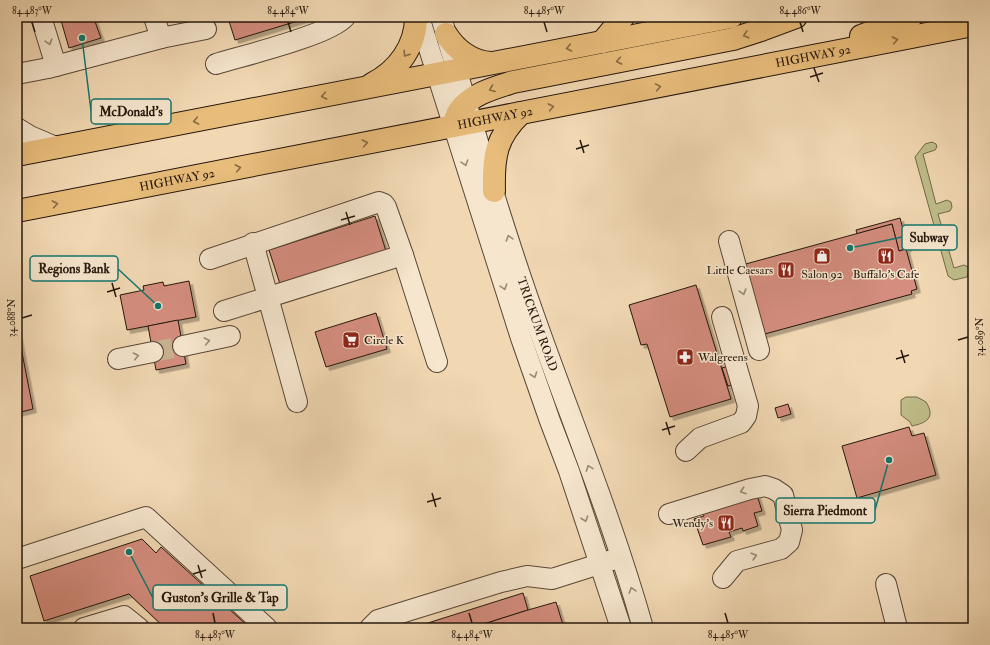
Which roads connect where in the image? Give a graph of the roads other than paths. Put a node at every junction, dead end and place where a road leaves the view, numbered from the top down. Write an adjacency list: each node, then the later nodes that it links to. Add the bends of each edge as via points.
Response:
1 (41, 17): 19 (street, one-way to 19)
2 (154, 17): 14 (street)
3 (345, 17): 18 (street, via 334,26 310,36)
4 (416, 17): 22 (main road, one-way to 22, via 414,38 400,63 379,80)
5 (419, 17): 20 (street, TRICKUM ROAD)
6 (623, 17): 15 (main road)
7 (731, 17): 10 (main road)
8 (796, 17): 24 (main road, one-way to 24, via 733,39 493,88 478,95)
9 (911, 17): 16 (main road)
10 (696, 20): 15 (main road)
11 (443, 25): 17 (main road, via 451,42 467,56 484,63); 20 (street, TRICKUM ROAD)
12 (973, 25): 16 (main road, HIGHWAY 92, one-way to 12)
13 (206, 29): 14 (street)
14 (161, 38): 19 (street)
15 (602, 42): 17 (main road, one-way to 17)
16 (806, 58): 23 (main road, HIGHWAY 92, one-way to 16)
17 (492, 63): 20 (main road)
18 (216, 64)
19 (56, 66): 21 (street)
20 (447, 72): 22 (main road); 24 (street, TRICKUM ROAD); 24 (street, TRICKUM ROAD)
21 (17, 74)
22 (362, 89): 26 (main road, one-way to 26)
23 (521, 113): 24 (main road, HIGHWAY 92); 28 (main road, via 510,123 497,147 494,160)
24 (463, 117): 28 (street, TRICKUM ROAD); 29 (main road, HIGHWAY 92, one-way to 24); 47 (street, TRICKUM ROAD, one-way to 47, via 521,338)
25 (17, 128): 26 (street)
26 (58, 148): 27 (main road)
27 (17, 156)
28 (494, 191): 45 (street, TRICKUM ROAD, one-way to 28, via 540,333)
29 (17, 211)
30 (729, 241): 38 (street, one-way to 38)
31 (253, 244): 32 (street, via 379,202 386,207); 33 (street); 34 (street)
32 (403, 255): 34 (street); 41 (street)
33 (210, 258)
34 (267, 298): 35 (street); 42 (street)
35 (224, 311)
36 (230, 336): 37 (street, one-way to 36)
37 (183, 346)
38 (760, 350)
39 (153, 352): 40 (street, one-way to 39)
40 (118, 359)
41 (437, 362)
42 (297, 402)
43 (693, 444): 43 (street, via 706,426 728,419 736,414 739,407 715,329 719,313 748,406 741,423)
44 (668, 514): 48 (street, one-way to 44, via 737,561 781,548 789,542 792,530 783,495 765,486 750,488)
45 (622, 556): 47 (street); 55 (street, TRICKUM ROAD, one-way to 45)
46 (17, 559): 52 (street, via 146,517)
47 (600, 564): 53 (street, via 552,580 527,576 501,582 378,620); 54 (street, TRICKUM ROAD)
48 (723, 578)
49 (886, 584): 56 (street)
50 (84, 628): 51 (street, via 124,616)
51 (138, 628)
52 (267, 628)
53 (370, 628)
54 (621, 628)
55 (643, 628)
56 (897, 628)

